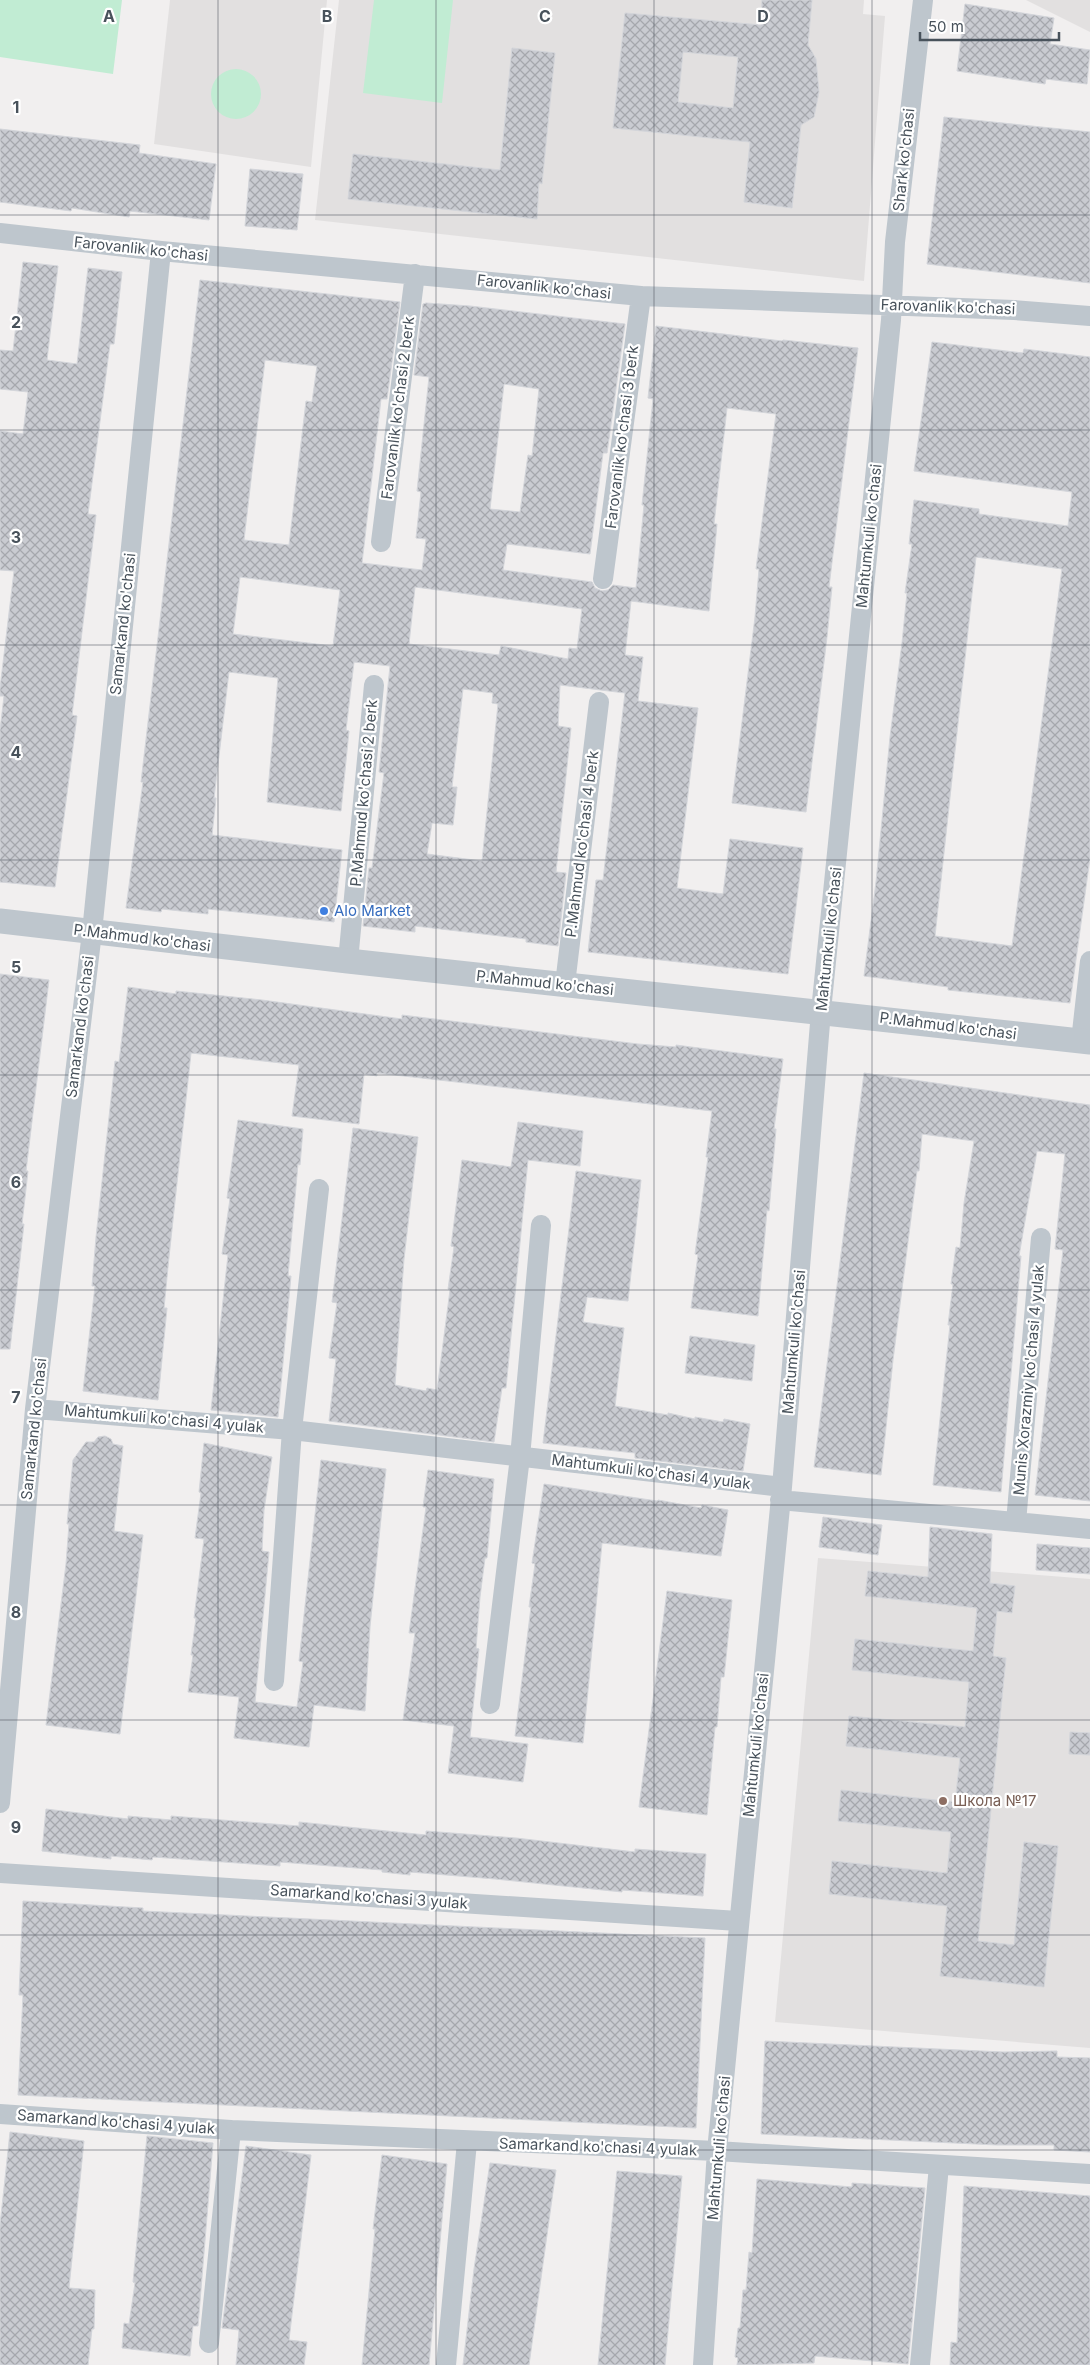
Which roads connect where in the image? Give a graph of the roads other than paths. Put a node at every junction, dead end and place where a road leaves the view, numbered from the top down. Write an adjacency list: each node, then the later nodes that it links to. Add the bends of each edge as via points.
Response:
1 (923, 0): 6 (street, Shark ko'chasi, via 895,242)
2 (0, 233): 3 (street, Farovanlik ko'chasi)
3 (161, 252): 4 (street, Farovanlik ko'chasi); 13 (street, Samarkand ko'chasi)
4 (415, 274): 5 (street, Farovanlik ko'chasi); 8 (street, Farovanlik ko'chasi 2 berk)
5 (640, 296): 6 (street, Farovanlik ko'chasi); 9 (street, Farovanlik ko'chasi 3 berk)
6 (892, 312): 7 (street, Farovanlik ko'chasi, via 1014,310); 17 (street, Mahtumkuli ko'chasi)
7 (1090, 316)
8 (381, 542)
9 (604, 579)
10 (374, 685): 15 (street, P.Mahmud ko'chasi 2 berk)
11 (599, 702): 16 (street, P.Mahmud ko'chasi 4 berk, via 566,976)
12 (0, 921): 13 (street, P.Mahmud ko'chasi)
13 (92, 932): 15 (street, P.Mahmud ko'chasi); 22 (street, Samarkand ko'chasi)
14 (1090, 961): 18 (street)
15 (348, 962): 16 (street, P.Mahmud ko'chasi)
16 (560, 985): 17 (street, P.Mahmud ko'chasi)
17 (821, 1011): 18 (street, P.Mahmud ko'chasi); 25 (street, Mahtumkuli ko'chasi)
18 (1085, 1041)
19 (319, 1189): 23 (street)
20 (541, 1225): 24 (street)
21 (1042, 1238): 26 (street, Munis Xorazmiy ko'chasi 4 yulak)
22 (35, 1408): 23 (street, Mahtumkuli ko'chasi 4 yulak); 28 (street, Samarkand ko'chasi)
23 (292, 1430): 24 (street, Mahtumkuli ko'chasi 4 yulak); 29 (street)
24 (520, 1457): 25 (street, Mahtumkuli ko'chasi 4 yulak); 30 (street)
25 (781, 1494): 26 (street); 33 (street, Mahtumkuli ko'chasi)
26 (1016, 1522): 27 (street)
27 (1090, 1529)
28 (8, 1620): 31 (street, Samarkand ko'chasi)
29 (274, 1681)
30 (490, 1704)
31 (0, 1803)
32 (0, 1873): 33 (street, Samarkand ko'chasi 3 yulak)
33 (738, 1921): 37 (street, Mahtumkuli ko'chasi)
34 (0, 2114): 35 (street, Samarkand ko'chasi 4 yulak)
35 (231, 2130): 36 (street, Samarkand ko'chasi 4 yulak); 40 (street, Samarkand ko'chasi 4 yulak)
36 (467, 2142): 37 (street, Samarkand ko'chasi 4 yulak); 41 (street)
37 (717, 2151): 38 (street, Samarkand ko'chasi 4 yulak); 42 (street, Mahtumkuli ko'chasi)
38 (939, 2166): 39 (street, Samarkand ko'chasi 4 yulak); 43 (street)
39 (1090, 2174)
40 (209, 2343)
41 (446, 2365)
42 (703, 2365)
43 (920, 2365)

